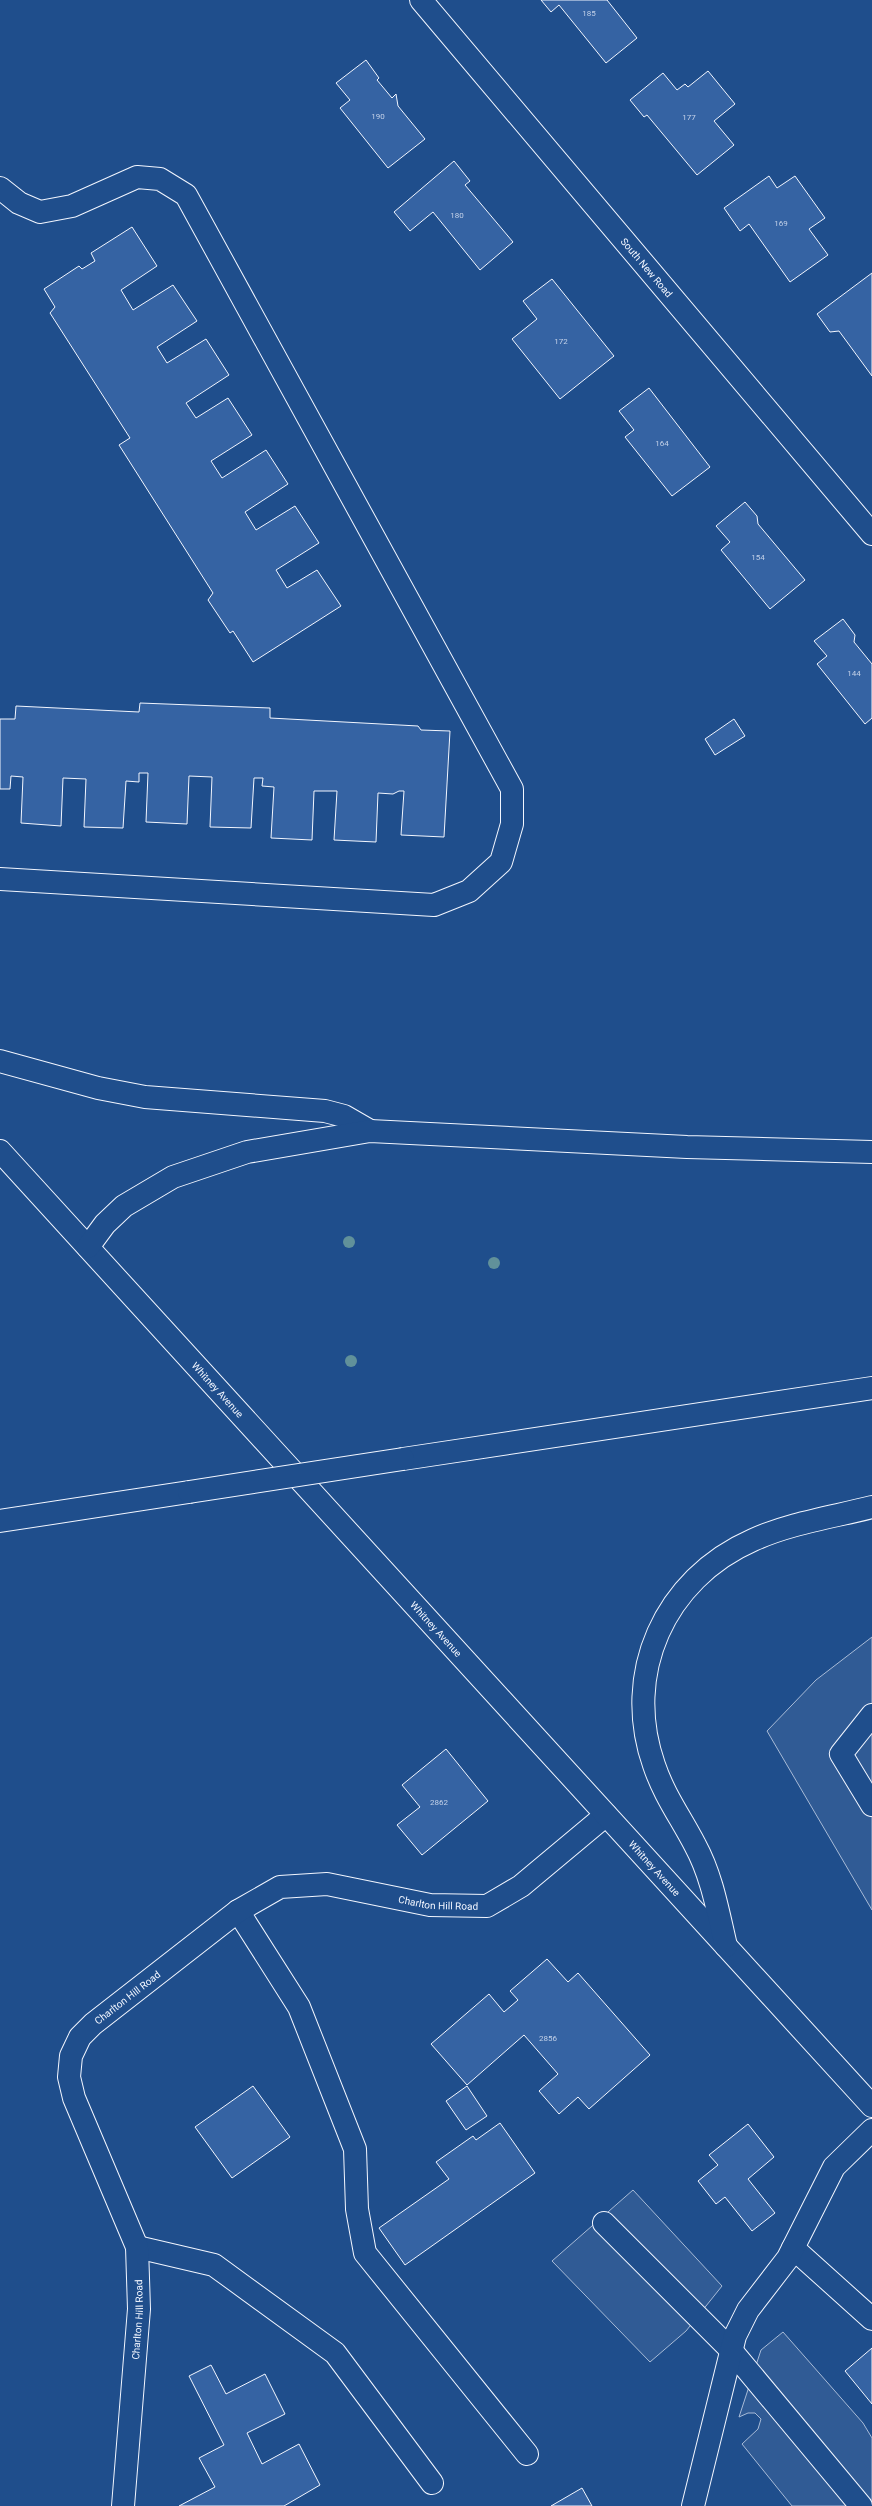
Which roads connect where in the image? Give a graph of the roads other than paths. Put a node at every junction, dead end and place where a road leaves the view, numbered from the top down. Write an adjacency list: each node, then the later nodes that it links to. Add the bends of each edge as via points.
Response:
1 (421, 0): 3 (main road, South New Road)
2 (0, 188): 4 (main road, via 19,203 40,212 72,206 137,177 160,179 186,195 512,789 512,824 501,862 469,891 434,905)
3 (872, 534)
4 (0, 879)
5 (0, 1061): 6 (main road, via 98,1088 145,1096 325,1111 344,1116)
6 (370, 1132): 8 (main road, via 687,1147); 9 (main road, via 247,1152 173,1177 124,1206 105,1224)
7 (0, 1151): 9 (main road, Whitney Avenue)
8 (872, 1152)
9 (88, 1247): 15 (main road, Whitney Avenue)
10 (872, 1388): 12 (main road, bridge)
11 (872, 1507): 17 (main road, via 753,1539 728,1552 694,1579 681,1595 667,1615 649,1656 642,1697 650,1752 669,1802 704,1864)
12 (0, 1521)
13 (872, 1715): 14 (main road, via 841,1754)
14 (872, 1805)
15 (606, 1815): 16 (main road, Charlton Hill Road, via 521,1886 487,1906 430,1905 328,1884 280,1887); 17 (main road, Whitney Avenue)
16 (238, 1911): 21 (main road, Charlton Hill Road, via 93,2024 80,2037 71,2056 69,2077 74,2098); 25 (main road, via 299,2007 355,2149 357,2209 365,2253)
17 (726, 1946): 18 (main road, Whitney Avenue)
18 (872, 2106)
19 (872, 2130): 22 (main road, via 834,2167)
20 (604, 2223): 24 (main road)
21 (137, 2247): 26 (main road, via 214,2265 334,2353); 27 (main road, Charlton Hill Road, via 139,2309)
22 (793, 2248): 23 (main road); 24 (main road, via 775,2277 748,2310)
23 (872, 2319)
24 (730, 2349): 28 (main road); 29 (main road)
25 (527, 2454)
26 (432, 2483)
27 (123, 2506)
28 (693, 2506)
29 (861, 2506)

